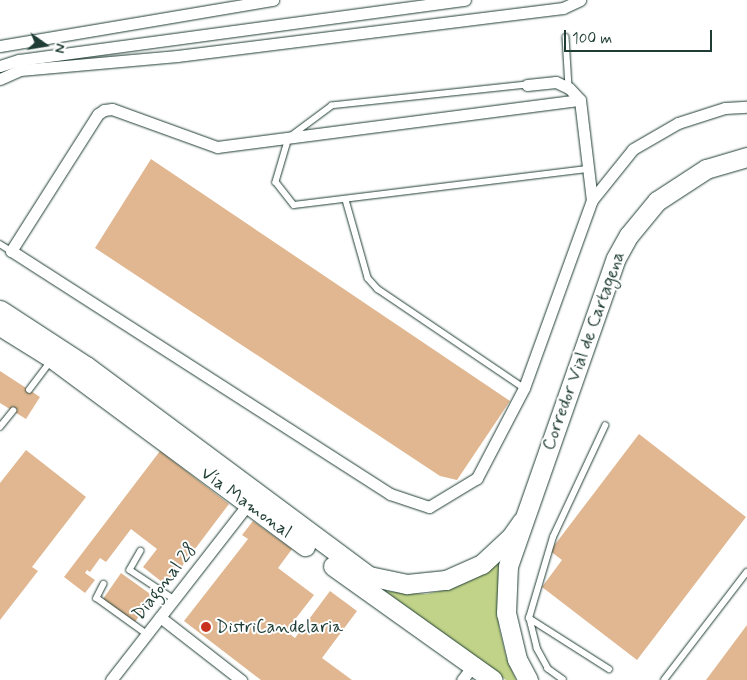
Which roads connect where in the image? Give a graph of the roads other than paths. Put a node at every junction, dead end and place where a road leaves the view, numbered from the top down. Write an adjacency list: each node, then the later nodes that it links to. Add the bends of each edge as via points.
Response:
1 (273, 0): 5 (street)
2 (465, 0): 6 (street, via 19,60)
3 (580, 0): 7 (street, via 563,8 177,56 20,70)
4 (566, 37): 9 (lane)
5 (0, 46)
6 (0, 66)
7 (0, 79)
8 (526, 85): 9 (street, via 556,82); 12 (lane, via 332,106)
9 (569, 88): 10 (street)
10 (580, 100): 12 (street); 14 (street)
11 (747, 107): 16 (street, via 725,108 678,123 633,149)
12 (289, 138): 15 (lane, via 276,182 294,205); 18 (street, via 210,146 112,109 104,110 98,114)
13 (747, 157): 28 (main road, Corredor Vial de Cartagena, via 724,162 686,179 657,201 629,236 606,282)
14 (589, 169): 15 (lane); 16 (street)
15 (346, 200): 22 (lane, via 368,278 378,289)
16 (592, 200): 22 (street)
17 (0, 244): 18 (lane)
18 (11, 251): 22 (street, via 390,494 429,507 477,478)
19 (0, 310): 31 (main road, Vía Mamonal, via 86,366)
20 (0, 326): 21 (main road, Vía Mamonal)
21 (53, 359): 23 (lane); 27 (main road, Vía Mamonal)
22 (524, 388)
23 (29, 390)
24 (13, 411): 26 (lane)
25 (605, 426): 35 (lane, via 553,537)
26 (0, 427)
27 (247, 504): 33 (street, Diagonal 28); 38 (main road, Vía Mamonal)
28 (522, 521): 31 (main road, Corredor Vial de Cartagena, via 511,537 482,564 446,580 407,584); 42 (main road, Corredor Vial de Cartagena, via 508,566 506,613 517,659)
29 (141, 551): 33 (lane, via 130,570)
30 (747, 572): 44 (lane)
31 (369, 576)
32 (104, 584): 36 (lane, via 97,598)
33 (174, 599): 34 (street, Diagonal 28)
34 (160, 618): 36 (street, Diagonal 28); 40 (street)
35 (529, 618): 37 (lane); 43 (lane, via 536,649 548,669)
36 (147, 634): 39 (street, Diagonal 28)
37 (609, 669)
38 (467, 673): 41 (main road, Vía Mamonal)
39 (111, 680)
40 (241, 680)
41 (493, 680)
42 (528, 680)
43 (563, 680)
44 (664, 680)

